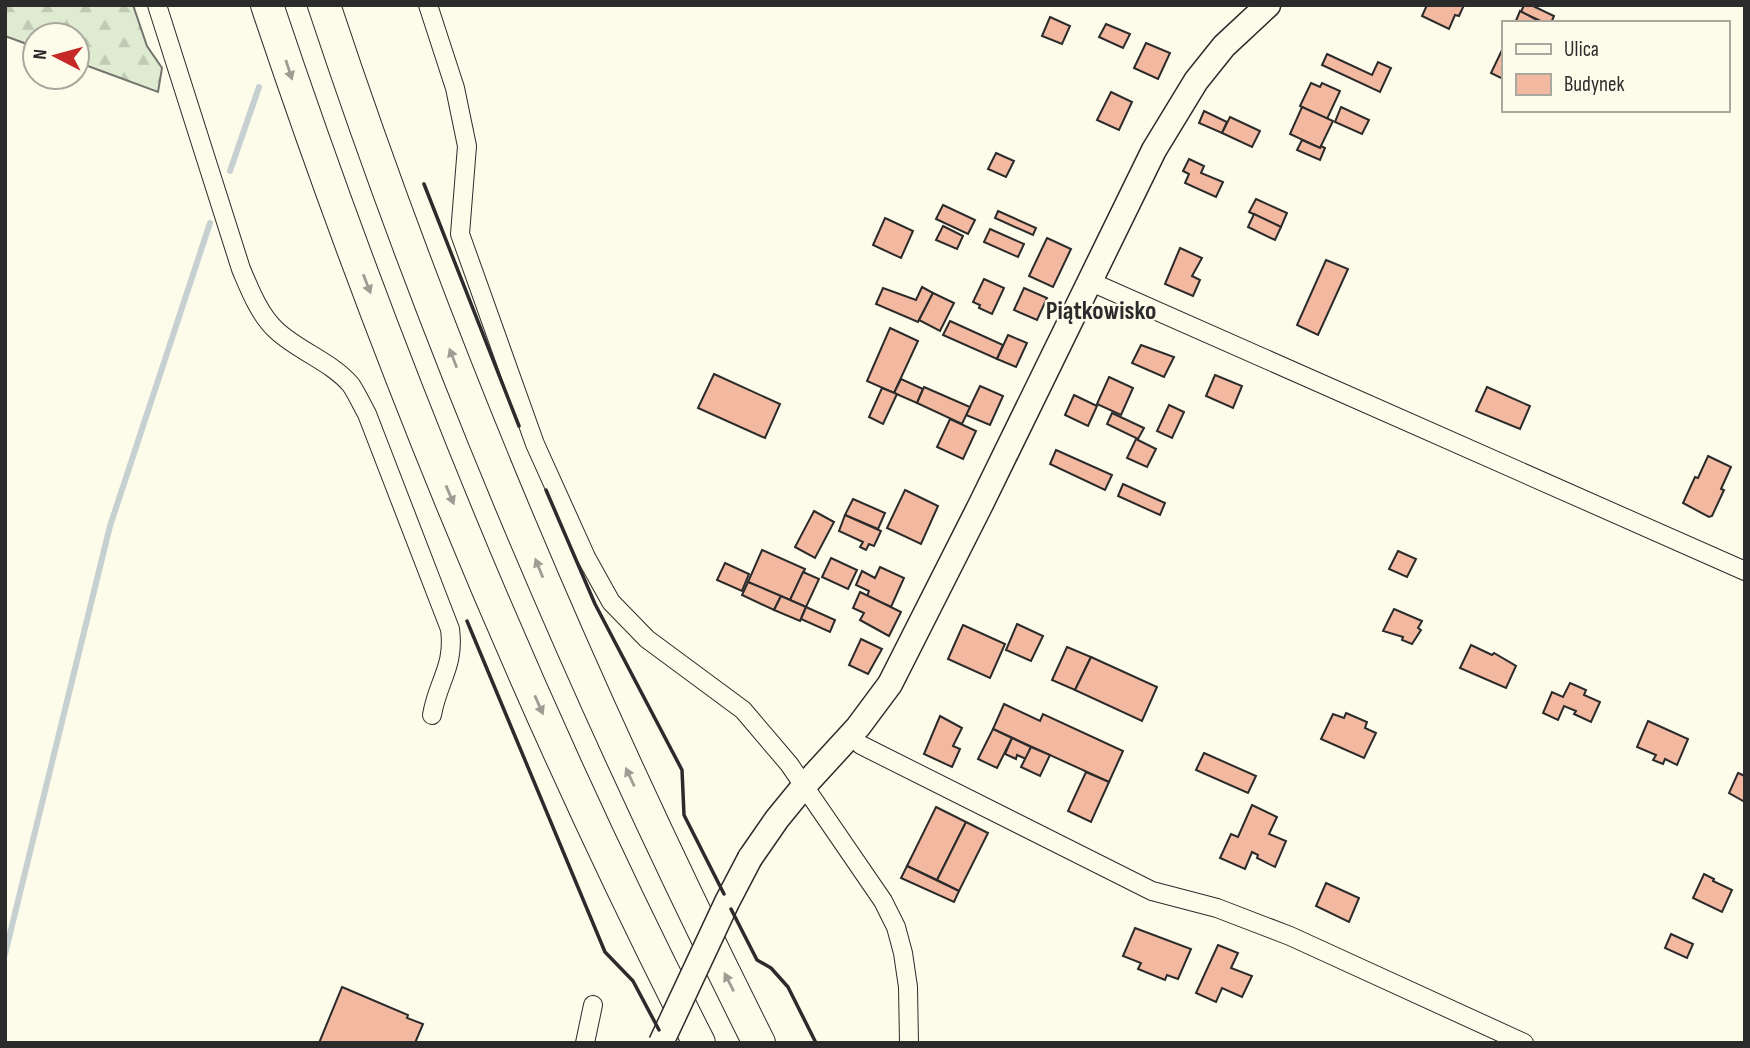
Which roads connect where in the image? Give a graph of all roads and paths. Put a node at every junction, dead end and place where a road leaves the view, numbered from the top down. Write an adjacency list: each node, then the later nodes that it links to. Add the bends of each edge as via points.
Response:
1 (157, 5): 8 (street, via 241,269 257,304 274,329 351,385 367,414 450,629 450,664)
2 (267, 5): 14 (highway, one-way to 14, via 425,437 576,788)
3 (324, 5): 15 (highway, one-way to 3, via 622,760 534,556 401,224)
4 (429, 5): 10 (street, via 455,88 467,146 460,234 535,444 586,557 611,602 647,639 743,710)
5 (1268, 5): 6 (street, via 1224,46 1196,81 1154,150)
6 (1089, 281): 7 (street); 10 (street, via 904,660 874,708)
7 (1745, 571)
8 (432, 715)
9 (861, 745): 17 (street, via 1152,891 1217,908 1290,936)
10 (804, 786): 13 (street, bridge, via 750,858); 16 (street, via 896,927 908,987)
11 (593, 1005): 12 (street)
12 (585, 1043)
13 (661, 1043)
14 (699, 1043)
15 (759, 1043)
16 (909, 1043)
17 (1524, 1043)

